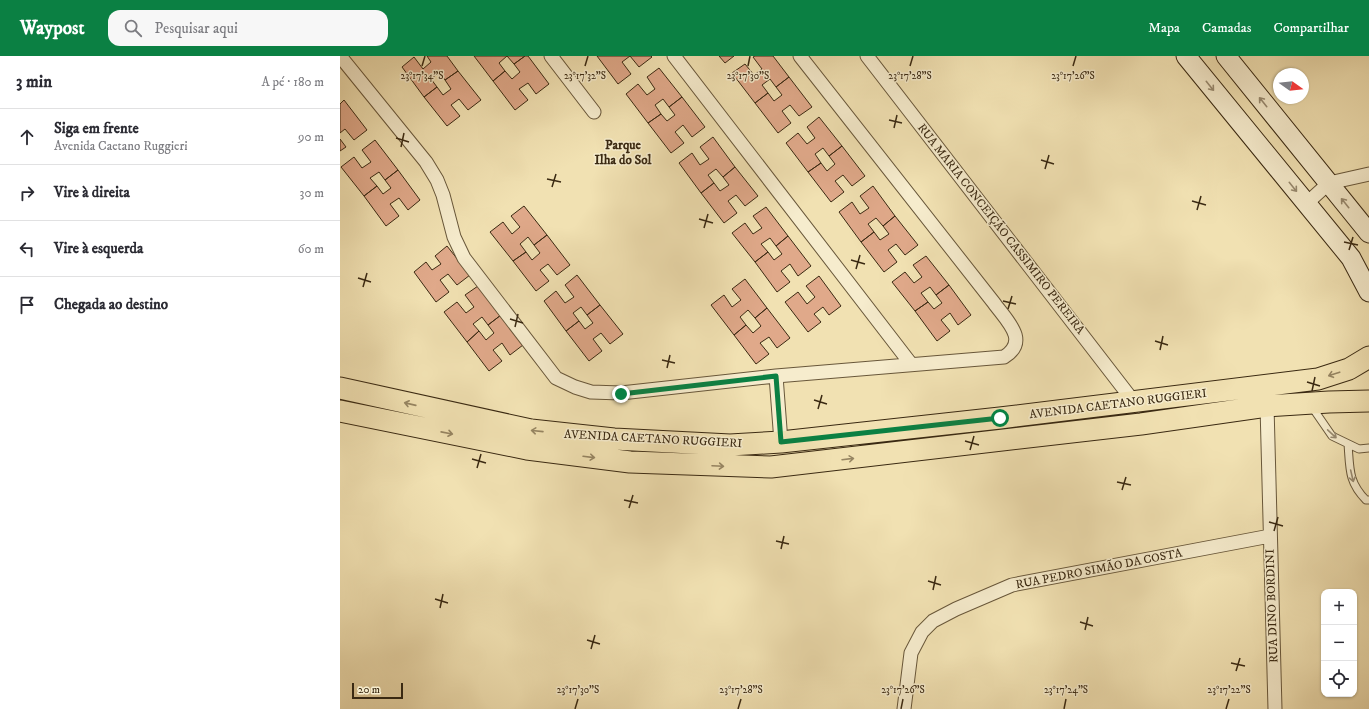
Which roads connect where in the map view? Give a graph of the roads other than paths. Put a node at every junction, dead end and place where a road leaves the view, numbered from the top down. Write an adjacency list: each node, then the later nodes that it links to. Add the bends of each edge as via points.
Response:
1 (340, 56): 16 (street, via 426,162 443,195 454,237 464,258 556,378 591,392 621,394)
2 (552, 56): 8 (street)
3 (674, 56): 15 (street)
4 (800, 56): 15 (street, via 994,303 1014,331 1017,341 1013,351 1004,357)
5 (867, 56): 19 (street, RUA MARIA CONCEIÇÃO CASSIMIRO PEREIRA)
6 (1186, 56): 11 (street, one-way to 11)
7 (1226, 56): 10 (street, one-way to 7)
8 (594, 112)
9 (1369, 174): 10 (street)
10 (1329, 183): 11 (street); 12 (street, one-way to 10)
11 (1306, 203): 13 (street, via 1351,258)
12 (1369, 233)
13 (1369, 292)
14 (1369, 357): 19 (main road, AVENIDA CAETANO RUGGIERI, one-way to 19, via 1349,369 1318,379)
15 (911, 364): 16 (street)
16 (776, 376): 23 (street)
17 (340, 388): 23 (main road, AVENIDA CAETANO RUGGIERI, one-way to 17, via 730,445 614,439 531,430)
18 (1369, 401): 20 (main road, AVENIDA CAETANO RUGGIERI)
19 (1134, 402): 23 (main road, AVENIDA CAETANO RUGGIERI)
20 (1309, 403): 21 (main road, AVENIDA CAETANO RUGGIERI); 24 (lane, one-way to 24, via 1332,436)
21 (1267, 406): 22 (main road, AVENIDA CAETANO RUGGIERI, one-way to 21, via 527,449 630,462 771,467 1141,424); 27 (street, RUA DINO BORDINI)
22 (340, 411)
23 (781, 442)
24 (1348, 444): 25 (lane, via 1359,449); 26 (lane, one-way to 26, via 1351,473 1356,490)
25 (1369, 448)
26 (1369, 500)
27 (1270, 536): 28 (street, RUA PEDRO SIMÃO DA COSTA, via 1012,585 956,609 933,621 922,632 911,653); 29 (street, RUA DINO BORDINI)
28 (904, 709)
29 (1275, 709)

